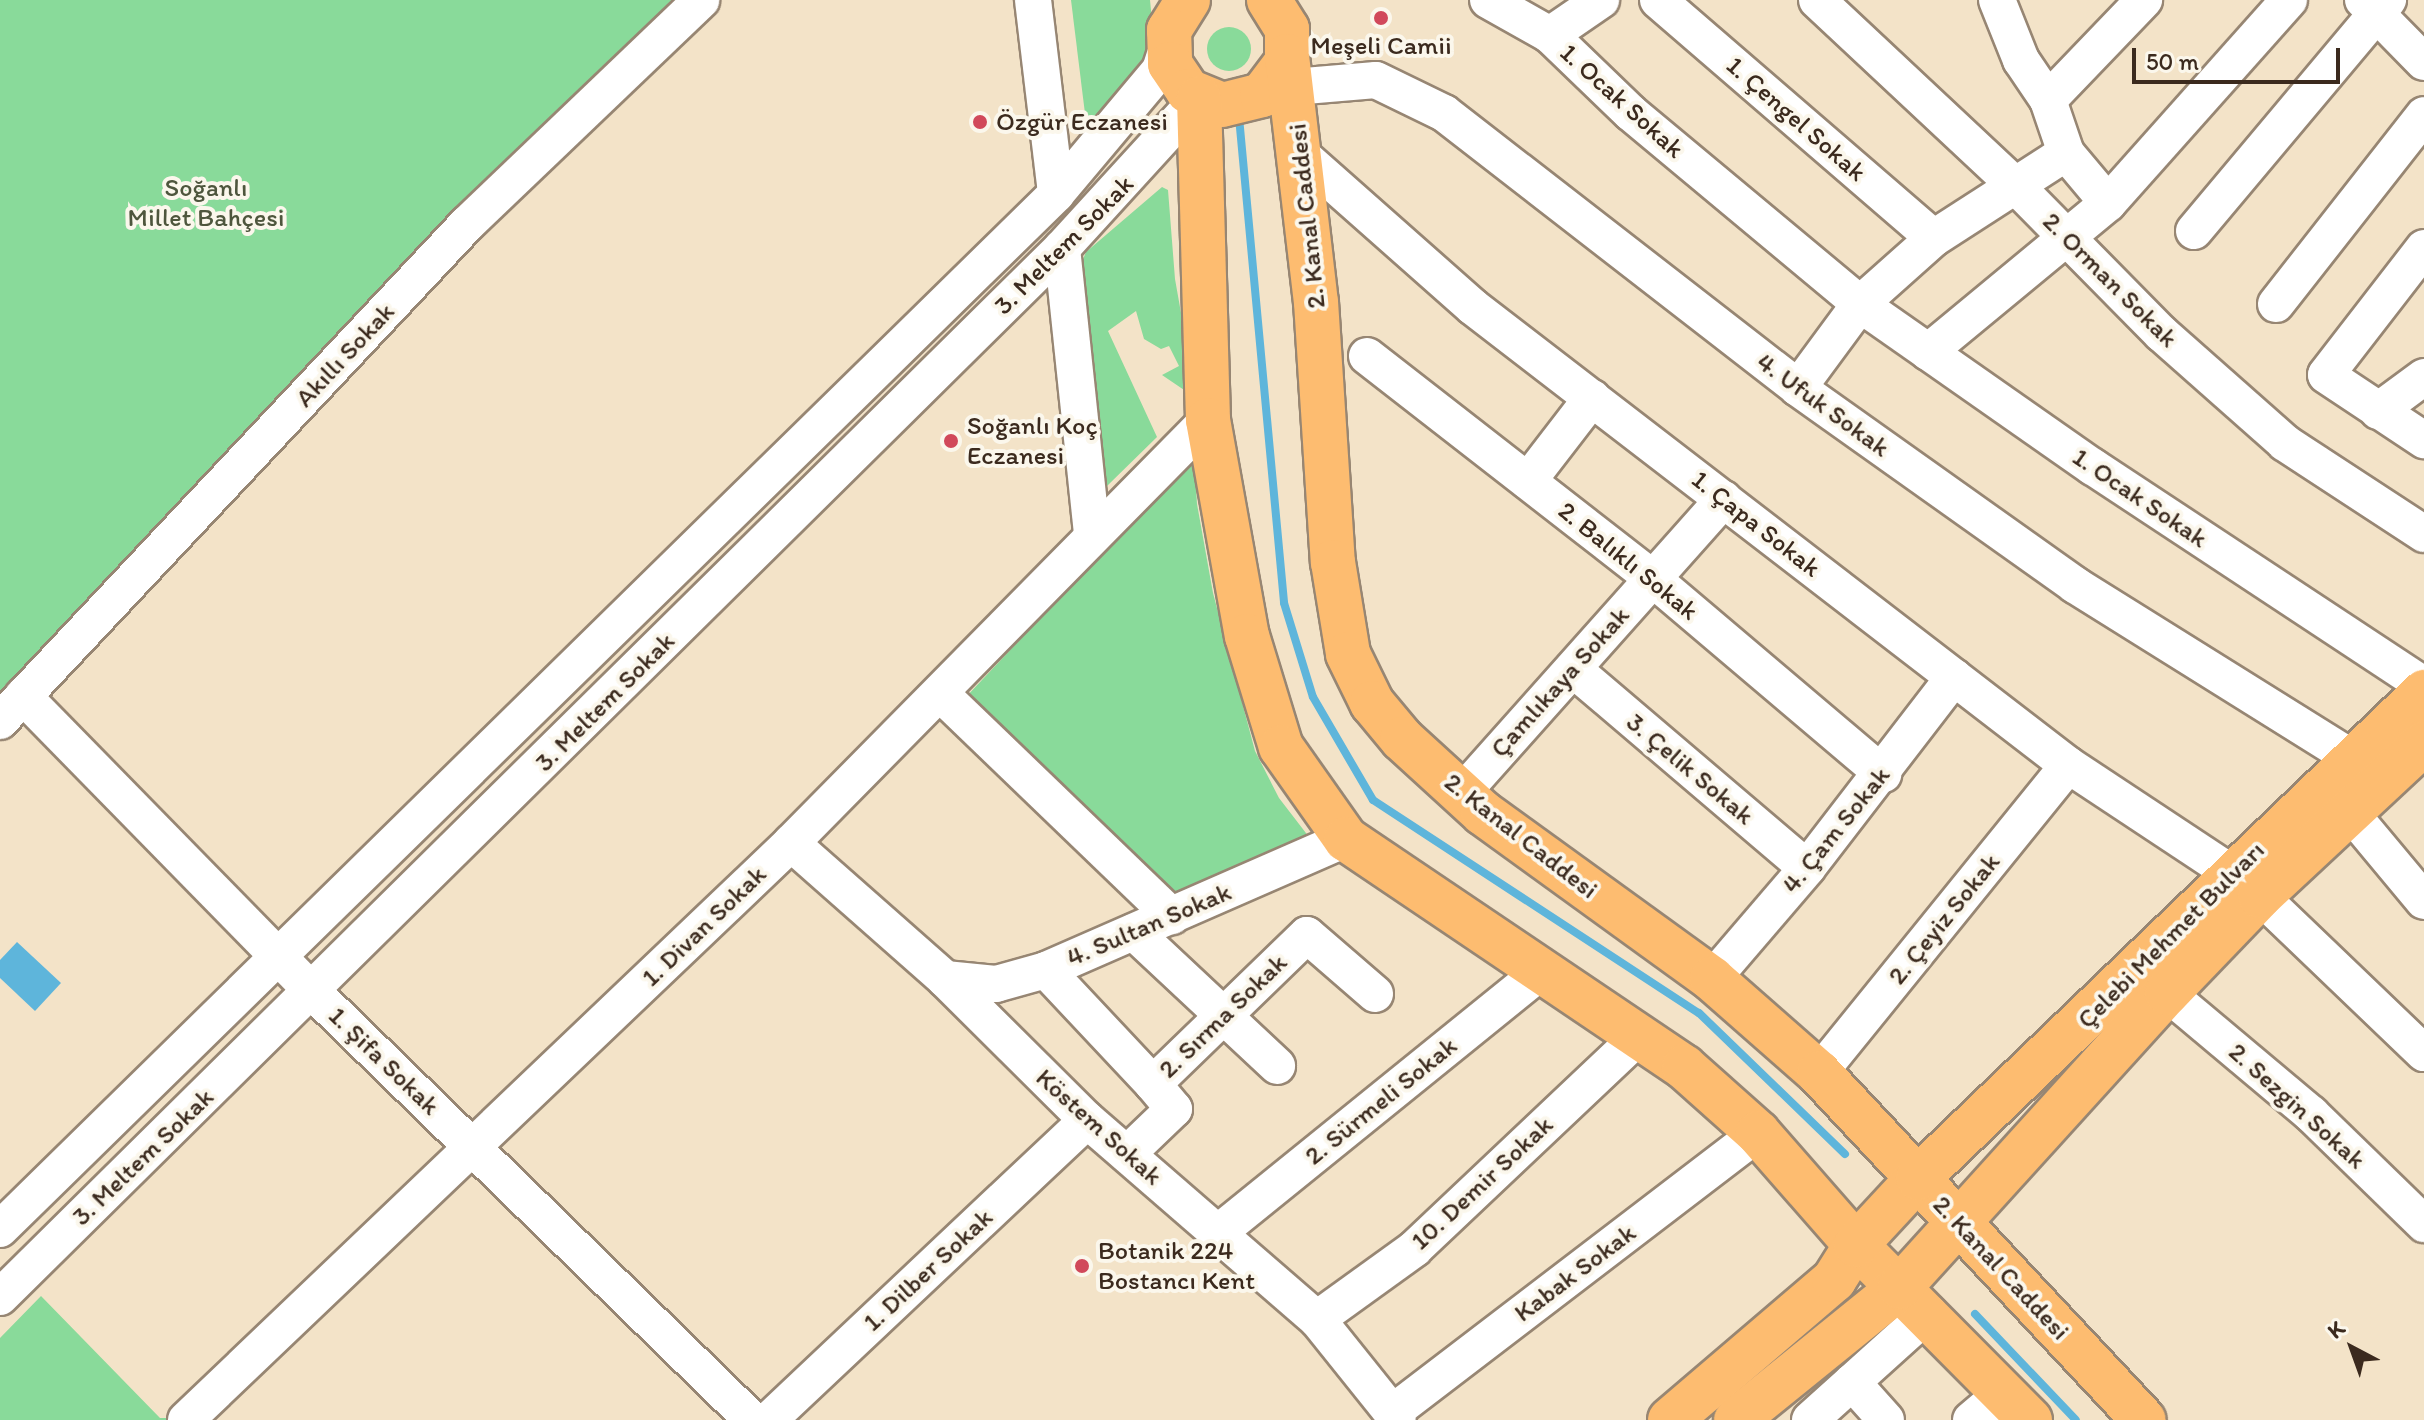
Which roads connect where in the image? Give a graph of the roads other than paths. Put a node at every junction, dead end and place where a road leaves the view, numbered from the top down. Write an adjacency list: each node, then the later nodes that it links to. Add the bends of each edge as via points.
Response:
1 (701, 0): 49 (street, Akıllı Sokak, via 467,224)
2 (1033, 0): 22 (street)
3 (1488, 0): 13 (street, 1. Ocak Sokak)
4 (1658, 0): 26 (street, 1. Çengel Sokak)
5 (1817, 0): 21 (street, 2. Orman Sokak)
6 (2144, 0): 17 (street)
7 (2289, 0): 23 (street)
8 (1276, 2): 15 (main road, 2. Kanal Caddesi, via 1287,29)
9 (1586, 4): 13 (street)
10 (2376, 4): 14 (street); 24 (street)
11 (2009, 7): 17 (street, via 2021,60)
12 (1174, 18): 16 (main road, via 1177,79); 22 (street, 3. Meltem Sokak, via 1160,70)
13 (1550, 35): 29 (street, 1. Ocak Sokak, via 1631,113)
14 (2424, 62)
15 (1290, 72): 16 (main road, via 1262,95 1222,105); 19 (main road, 2. Kanal Caddesi); 34 (street, 4. Ufuk Sokak, via 1376,80 1444,113)
16 (1199, 98): 27 (street, 3. Meltem Sokak); 37 (main road)
17 (2048, 100): 20 (street)
18 (2424, 115): 30 (street)
19 (1299, 153): 35 (street, 1. Çapa Sokak, via 1473,307); 54 (main road, 2. Kanal Caddesi, via 1321,355 1333,562 1348,654 1372,703)
20 (2066, 153): 21 (street); 23 (street)
21 (2015, 185): 25 (street, 2. Orman Sokak); 26 (street)
22 (1056, 194): 63 (street, 3. Meltem Sokak)
23 (2108, 203): 25 (street)
24 (2194, 231)
25 (2067, 237): 31 (street); 42 (street, 2. Orman Sokak, via 2162,334 2285,443)
26 (1934, 238): 29 (street)
27 (1062, 248): 41 (street); 68 (street, 3. Meltem Sokak)
28 (2424, 248): 36 (street, via 2326,375)
29 (1860, 304): 31 (street, 1. Ocak Sokak); 34 (street)
30 (2276, 304)
31 (1928, 352): 46 (street, 1. Ocak Sokak)
32 (1367, 356): 39 (street, 2. Balıklı Sokak)
33 (2424, 377): 36 (street)
34 (1798, 388): 51 (street, 4. Ufuk Sokak, via 2075,585)
35 (1592, 398): 39 (street); 40 (street, 1. Çapa Sokak)
36 (2378, 411): 38 (street)
37 (1208, 420): 41 (street, 1. Divan Sokak); 56 (main road, via 1247,636 1281,747)
38 (2424, 440)
39 (1528, 481): 43 (street, 2. Balıklı Sokak)
40 (1724, 499): 43 (street, Çamlıkaya Sokak); 45 (street, 1. Çapa Sokak)
41 (1092, 534): 48 (street, 1. Divan Sokak)
42 (2424, 534)
43 (1653, 579): 44 (street, Çamlıkaya Sokak); 53 (street, 2. Balıklı Sokak)
44 (1573, 669): 54 (street, Çamlıkaya Sokak); 58 (street, 3. Çelik Sokak)
45 (1954, 677): 52 (street, 1. Çapa Sokak); 53 (street, 4. Çam Sokak)
46 (2424, 685)
47 (2424, 692): 51 (main road, Çelebi Mehmet Bulvarı)
48 (942, 695): 57 (street, 1. Divan Sokak); 61 (street)
49 (11, 709): 63 (street, 1. Şifa Sokak)
50 (2424, 743): 55 (main road, Çelebi Mehmet Bulvarı)
51 (2352, 758): 59 (main road, Çelebi Mehmet Bulvarı)
52 (2068, 765): 59 (street, 1. Çapa Sokak); 75 (street, 2. Çeyiz Sokak)
53 (1883, 774): 58 (street, 4. Çam Sokak)
54 (1461, 794): 67 (main road, 2. Kanal Caddesi)
55 (2349, 811): 59 (main road, Çelebi Mehmet Bulvarı); 60 (street)
56 (1346, 839): 61 (street, 4. Sultan Sokak); 64 (main road)
57 (791, 843): 66 (street, Köstem Sokak); 79 (street, 1. Divan Sokak)
58 (1807, 868): 67 (street, 4. Çam Sokak)
59 (2246, 885): 69 (main road, Çelebi Mehmet Bulvarı); 73 (street, 1. Çapa Sokak); 81 (main road, Çelebi Mehmet Bulvarı, via 2071,1035)
60 (2424, 901)
61 (1172, 916): 62 (street, 4. Sultan Sokak)
62 (1134, 932): 65 (street, 4. Sultan Sokak); 71 (street)
63 (276, 954): 68 (street, 1. Şifa Sokak); 84 (street, 3. Meltem Sokak)
64 (1544, 969): 72 (main road); 85 (street, 2. Sürmeli Sokak)
65 (1046, 970): 66 (street, 4. Sultan Sokak, via 996,984); 76 (street, 2. Sırma Sokak)
66 (945, 979): 77 (street, Köstem Sokak)
67 (1712, 979): 75 (main road, 2. Kanal Caddesi)
68 (313, 992): 79 (street, 1. Şifa Sokak); 87 (street, 3. Meltem Sokak)
69 (2167, 993): 82 (main road, Çelebi Mehmet Bulvarı); 83 (street, 2. Sezgin Sokak, via 2311,1114)
70 (1375, 994): 71 (street, 2. Sırma Sokak, via 1307,935)
71 (1222, 1016): 74 (street); 76 (street, 2. Sırma Sokak)
72 (1639, 1036): 78 (main road, via 1684,1067); 89 (street, 10. Demir Sokak, via 1414,1249)
73 (2424, 1053)
74 (1277, 1066)
75 (1819, 1073): 81 (main road, 2. Kanal Caddesi)
76 (1153, 1084): 80 (street, via 1174,1109)
77 (1087, 1120): 80 (street, Köstem Sokak); 95 (street, 1. Dilber Sokak)
78 (1758, 1133): 86 (main road); 92 (street, Kabak Sokak)
79 (473, 1147): 93 (street, 1. Divan Sokak); 94 (street, 1. Şifa Sokak)
80 (1127, 1154): 85 (street, Köstem Sokak)
81 (1918, 1178): 82 (main road, 2. Kanal Caddesi); 86 (main road, Çelebi Mehmet Bulvarı)
82 (1956, 1220): 88 (main road, Çelebi Mehmet Bulvarı); 101 (main road, 2. Kanal Caddesi)
83 (2424, 1224)
84 (0, 1229)
85 (1218, 1233): 89 (street, Köstem Sokak)
86 (1856, 1245): 88 (main road); 96 (main road, Çelebi Mehmet Bulvarı, via 1834,1280)
87 (0, 1297)
88 (1914, 1300): 90 (street); 91 (main road); 97 (main road, Çelebi Mehmet Bulvarı)
89 (1317, 1319): 92 (street, Köstem Sokak)
90 (1852, 1382): 98 (street); 99 (street)
91 (2017, 1406): 100 (street)
92 (1395, 1416)
93 (186, 1420)
94 (752, 1420)
95 (769, 1420)
96 (1670, 1420)
97 (1736, 1420)
98 (1810, 1420)
99 (1886, 1420)
100 (1971, 1420)
101 (2144, 1420)

